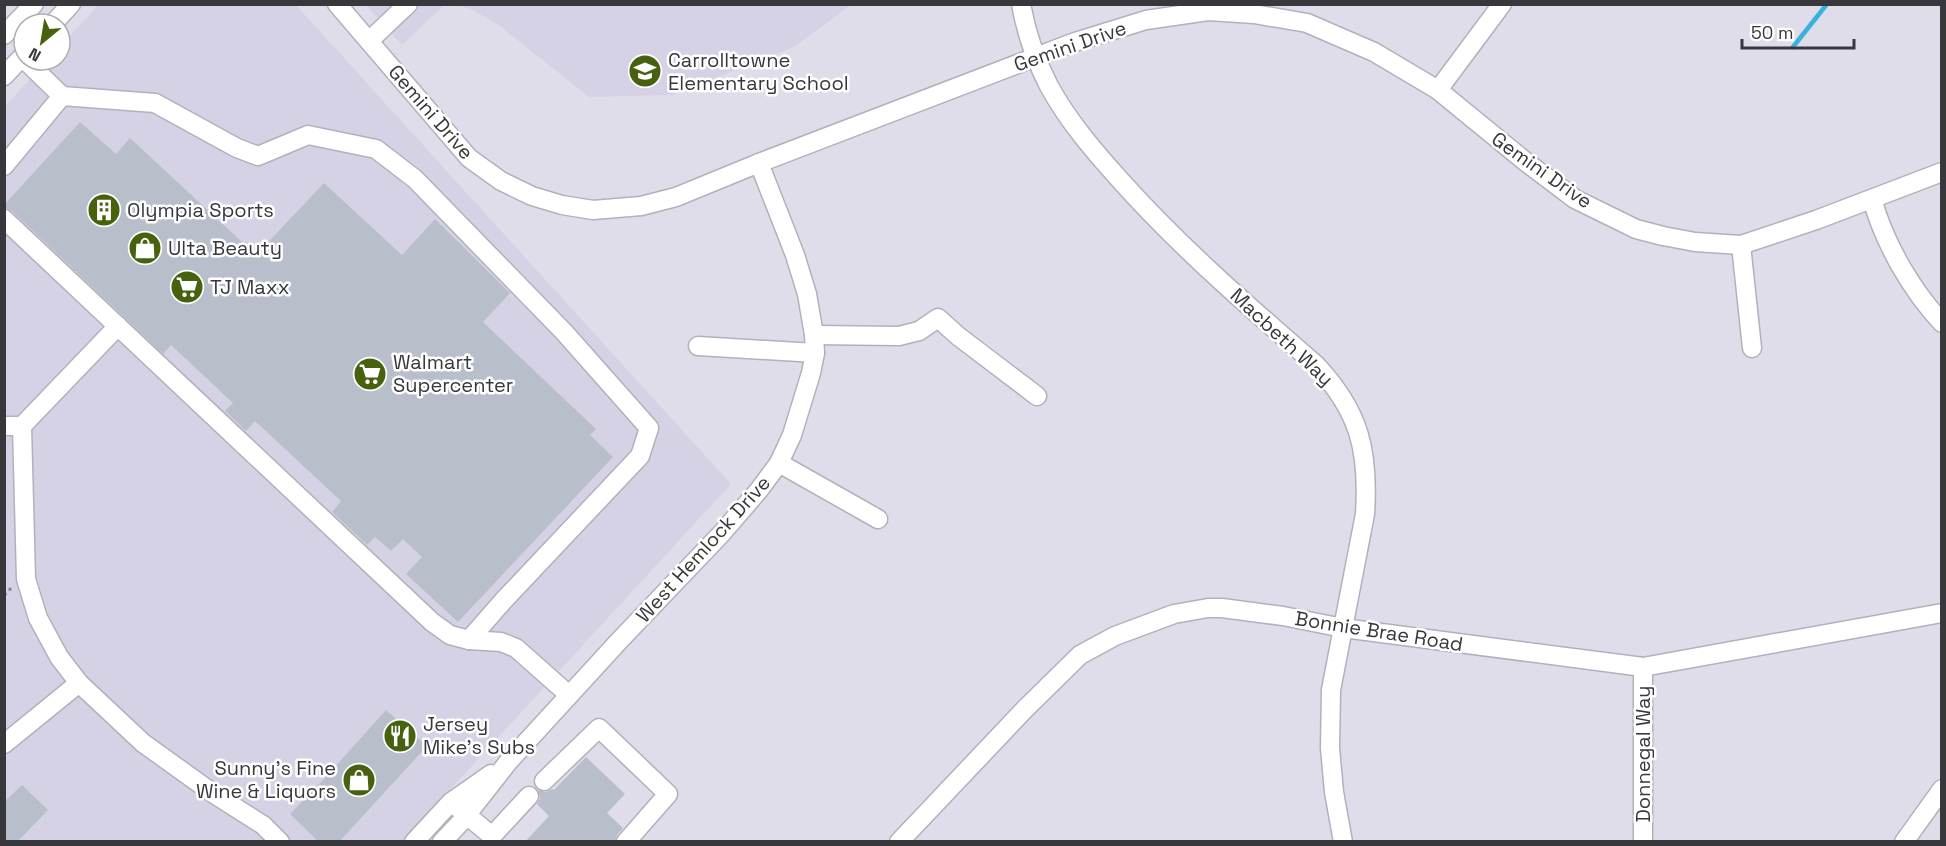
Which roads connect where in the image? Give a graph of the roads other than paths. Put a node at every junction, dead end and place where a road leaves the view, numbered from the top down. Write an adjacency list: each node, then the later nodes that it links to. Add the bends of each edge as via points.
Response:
1 (34, 4): 6 (street)
2 (337, 4): 7 (street, Gemini Drive)
3 (408, 4): 7 (street)
4 (1021, 4): 8 (street, Macbeth Way)
5 (1502, 4): 10 (street)
6 (4, 35)
7 (369, 41): 12 (street, Gemini Drive, via 469,158 501,181 532,196 593,210 641,206 676,197)
8 (1036, 56): 10 (street, Gemini Drive, via 1146,20 1208,11 1254,14 1307,22 1374,52); 12 (street, Gemini Drive); 28 (street, Macbeth Way, via 1049,86 1083,139 1188,251 1316,364 1334,384 1353,418 1363,446 1367,486)
9 (38, 72): 11 (street)
10 (1438, 90): 17 (street, Gemini Drive, via 1575,199 1636,229 1695,242)
11 (62, 96): 13 (street); 29 (street, via 155,103 258,156 308,135 376,150 415,179 564,332 649,428 640,456)
12 (759, 162): 20 (street, West Hemlock Drive, via 807,294)
13 (4, 166)
14 (1941, 172): 15 (street, Gemini Drive)
15 (1872, 199): 17 (street, Gemini Drive); 18 (street, via 1878,223 1904,273)
16 (4, 219): 19 (street)
17 (1742, 245): 22 (street)
18 (1941, 323)
19 (118, 326): 24 (street); 29 (street, via 432,622 450,635)
20 (815, 344): 21 (street); 23 (street, via 898,336 919,331 938,318); 25 (street, West Hemlock Drive, via 802,403)
21 (698, 346)
22 (1752, 348)
23 (1037, 396)
24 (13, 426): 31 (street, via 26,579 38,618 59,657)
25 (779, 463): 26 (street); 32 (street, West Hemlock Drive, via 722,533)
26 (878, 519)
27 (1941, 613): 30 (street, Bonnie Brae Road)
28 (1343, 628): 30 (street, Bonnie Brae Road); 44 (street, Bonnie Brae Road, via 1283,616 1208,608 1174,614 1115,636 1080,655); 45 (street, Macbeth Way, via 1331,690 1330,748)
29 (469, 640): 32 (street, via 501,642 516,648)
30 (1643, 667): 46 (street, Donnegal Way)
31 (79, 682): 33 (street); 40 (street, via 143,742 214,795 263,825)
32 (569, 695): 34 (street, West Hemlock Drive)
33 (4, 744)
34 (509, 761): 38 (street, West Hemlock Drive); 39 (street, West Hemlock Drive)
35 (544, 781): 43 (street, via 599,728 668,794)
36 (1941, 789): 47 (street)
37 (529, 796): 39 (street, via 492,836)
38 (451, 802): 39 (street); 41 (street, West Hemlock Drive)
39 (467, 814): 42 (street, West Hemlock Drive)
40 (280, 842)
41 (414, 842)
42 (442, 842)
43 (626, 842)
44 (899, 842)
45 (1343, 842)
46 (1643, 842)
47 (1904, 842)

